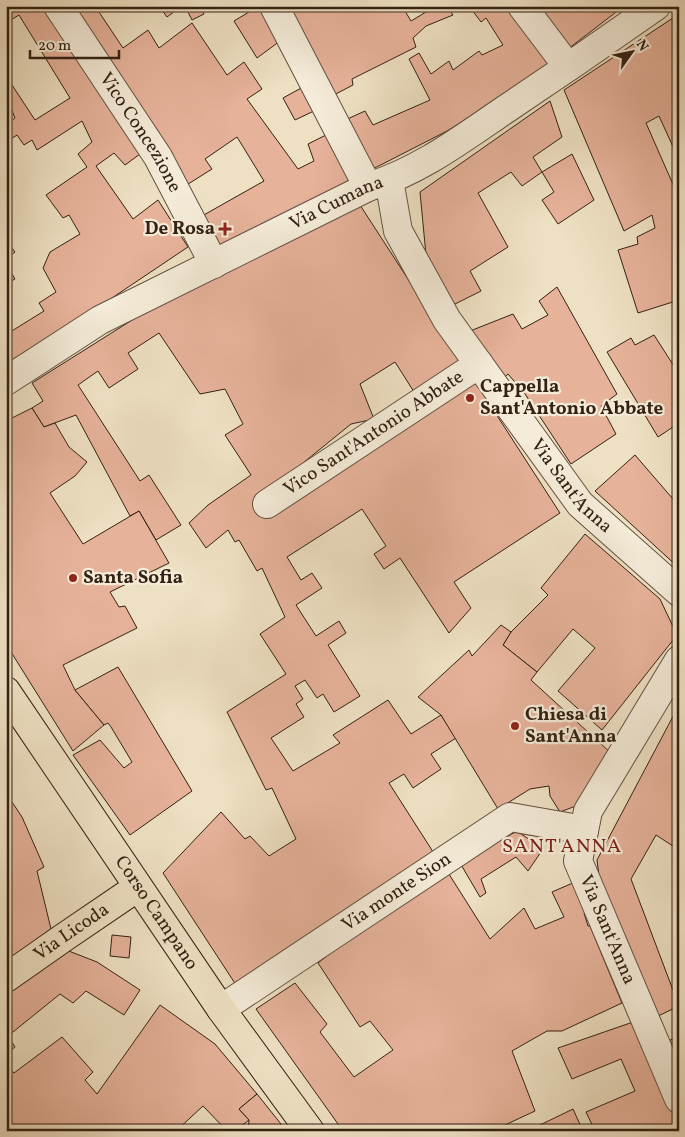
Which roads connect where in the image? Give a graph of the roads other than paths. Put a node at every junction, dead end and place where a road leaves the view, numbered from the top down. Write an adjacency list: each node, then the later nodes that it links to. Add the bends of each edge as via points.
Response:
1 (58, 6): 7 (street, Vico Concezione, via 158,157)
2 (274, 6): 6 (street, Via Sant'Anna)
3 (522, 6): 5 (street)
4 (656, 6): 5 (street, Via Cumana)
5 (568, 67): 6 (street, Via Cumana, via 435,157)
6 (378, 184): 7 (street, Via Cumana); 8 (street, Via Sant'Anna, via 398,231 447,320)
7 (214, 264): 9 (street, Via Cumana, via 100,320)
8 (479, 364): 10 (street, Vico Sant'Antonio Abbate); 11 (street, Via Sant'Anna, via 580,504)
9 (6, 381)
10 (267, 504)
11 (679, 592)
12 (679, 660): 14 (street, Via Sant'Anna, via 588,811)
13 (6, 691): 15 (main road, Corso Campano)
14 (584, 830): 17 (street, Via monte Sion, via 510,817); 18 (street, Via Sant'Anna, via 578,861)
15 (138, 888): 16 (main road, Via Licoda); 17 (main road, Corso Campano)
16 (6, 978)
17 (221, 1009): 19 (main road, Corso Campano)
18 (679, 1099)
19 (310, 1131)

